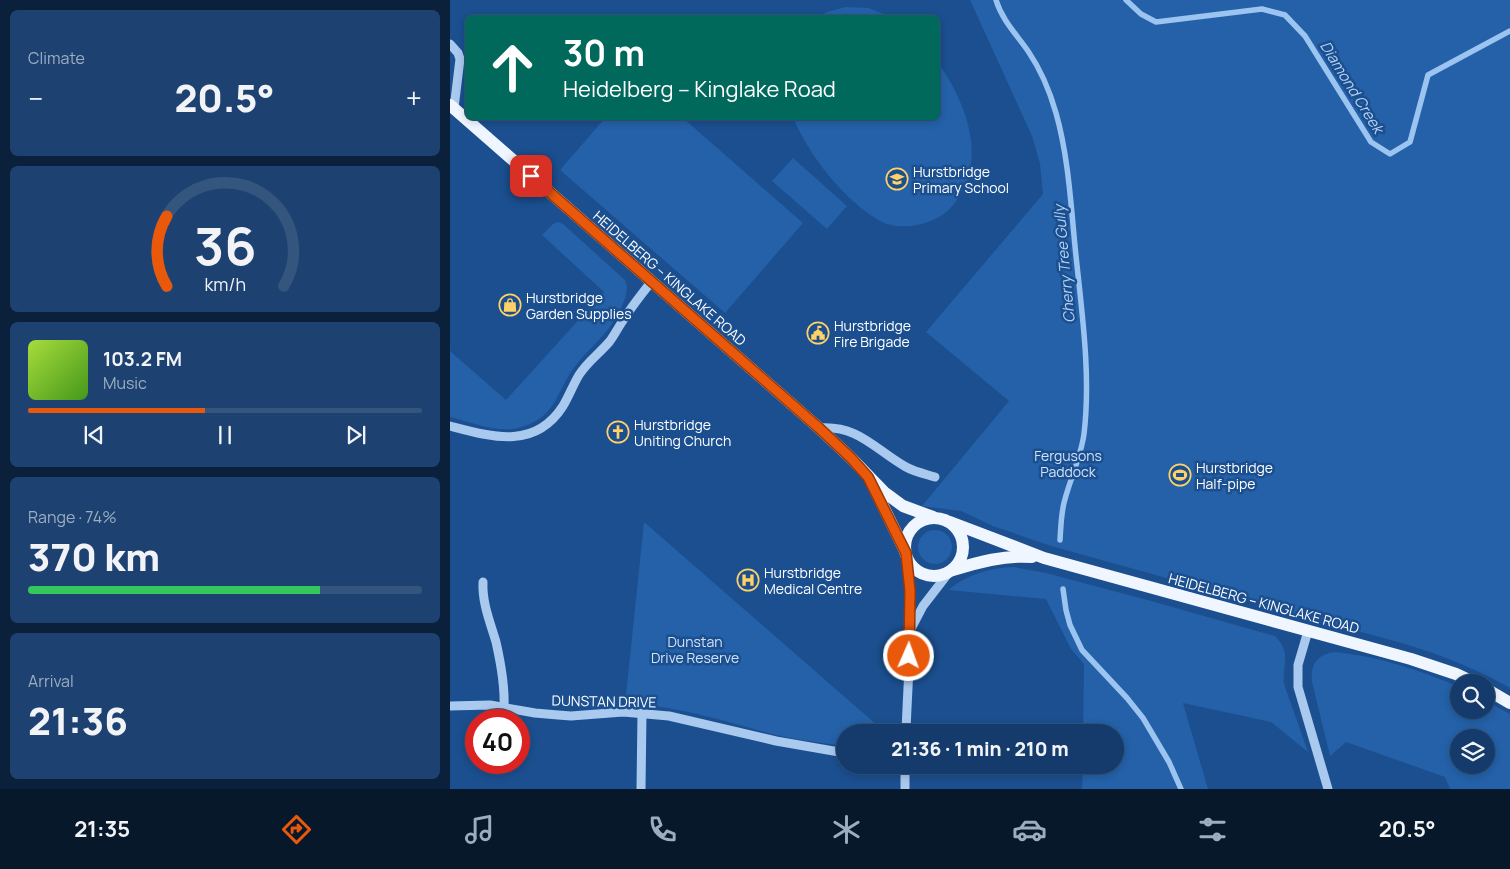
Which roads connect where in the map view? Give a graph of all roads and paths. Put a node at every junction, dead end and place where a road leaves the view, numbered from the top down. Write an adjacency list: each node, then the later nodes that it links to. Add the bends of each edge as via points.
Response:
1 (450, 44): 2 (street, via 460,59)
2 (452, 106): 3 (main road, HEIDELBERG – KINGLAKE ROAD)
3 (465, 117)
4 (468, 120): 5 (main road, HEIDELBERG – KINGLAKE ROAD)
5 (651, 282): 6 (street, via 609,342 578,376 563,406 545,425 530,434 503,438); 7 (main road, HEIDELBERG – KINGLAKE ROAD)
6 (450, 426)
7 (819, 428): 8 (main road, HEIDELBERG – KINGLAKE ROAD); 9 (street, via 836,428 855,434 908,468)
8 (868, 477): 10 (main road, HEIDELBERG – KINGLAKE ROAD, via 898,503); 12 (main road, HEIDELBERG – KINGLAKE ROAD)
9 (935, 477)
10 (933, 518): 11 (main road); 12 (main road, via 917,523 911,529 905,545)
11 (950, 522): 13 (main road, HEIDELBERG – KINGLAKE ROAD); 14 (main road, via 962,536 964,545 959,563)
12 (906, 555): 14 (main road, via 911,564 924,574 942,575); 17 (street)
13 (1044, 558): 14 (main road, HEIDELBERG – KINGLAKE ROAD, via 1004,557); 16 (main road, HEIDELBERG – KINGLAKE ROAD)
14 (951, 570): 17 (street, via 923,606)
15 (483, 582): 22 (street, via 503,677)
16 (1308, 631): 18 (main road, HEIDELBERG – KINGLAKE ROAD); 29 (street, via 1298,665 1298,687)
17 (910, 634): 24 (street)
18 (1456, 674)
19 (1495, 694): 20 (main road)
20 (1510, 703)
21 (450, 706): 22 (street, DUNSTAN DRIVE)
22 (504, 707): 23 (street, DUNSTAN DRIVE, via 558,715)
23 (642, 713): 25 (street, DUNSTAN DRIVE); 27 (street)
24 (906, 724)
25 (836, 752)
26 (905, 774): 28 (street)
27 (641, 789)
28 (905, 789)
29 (1328, 789)

